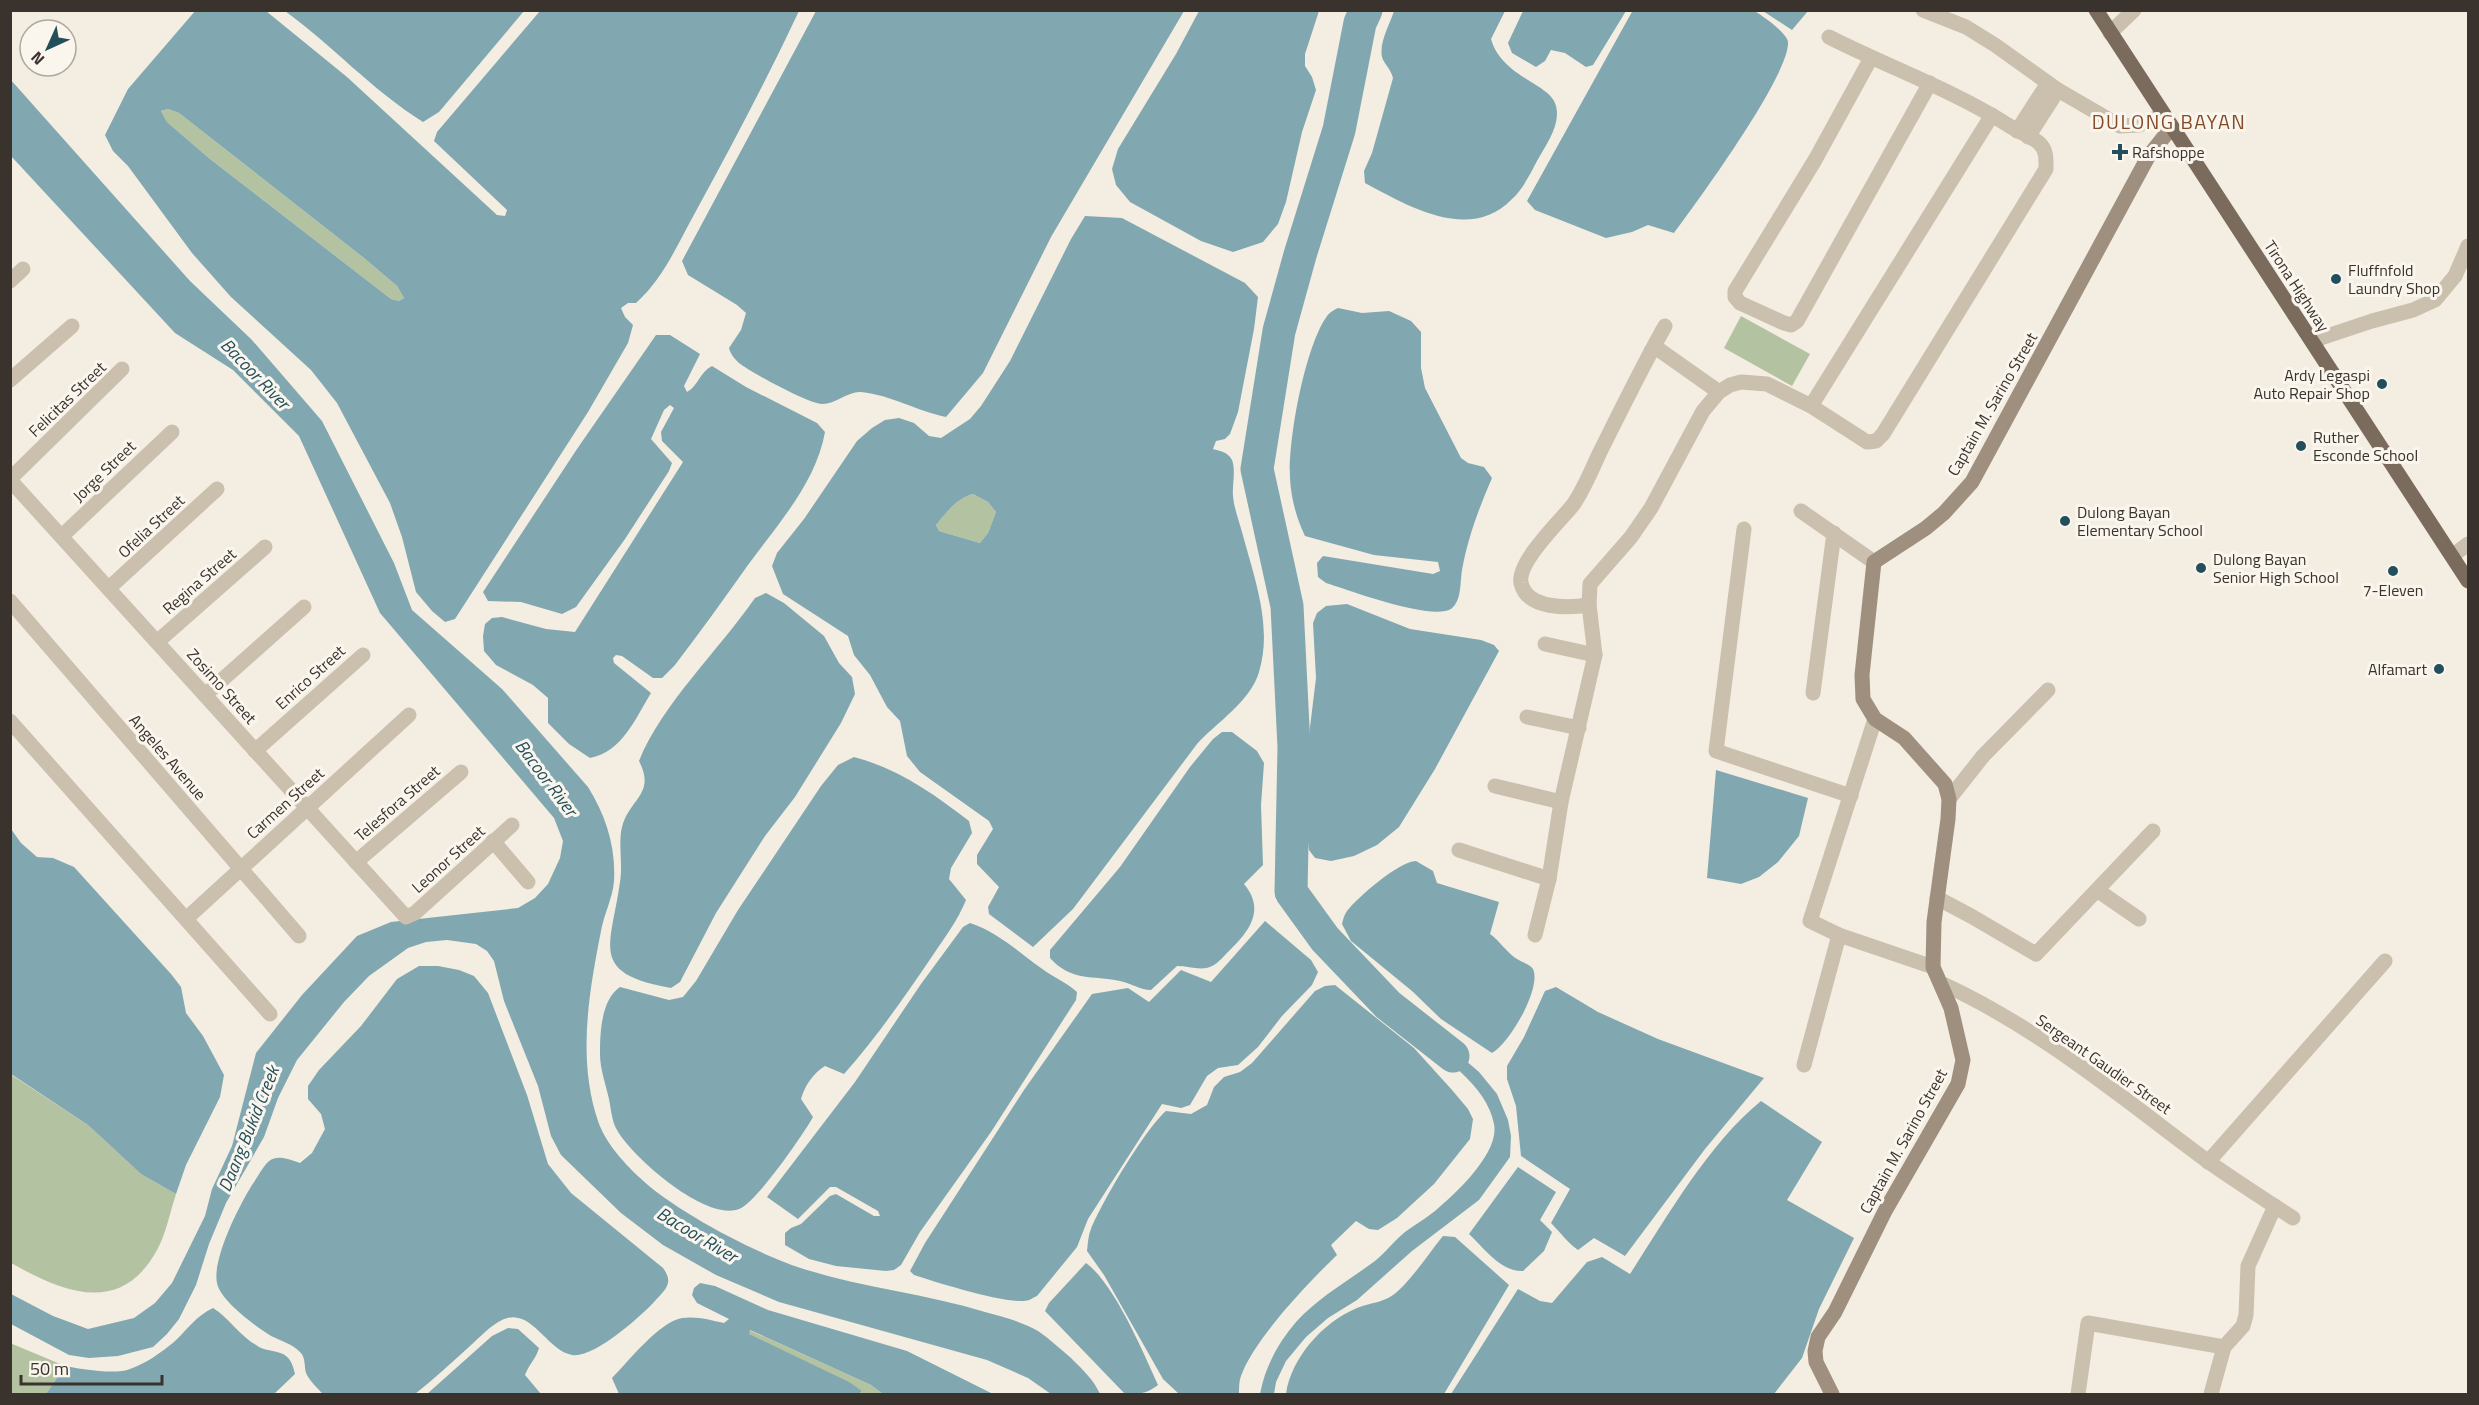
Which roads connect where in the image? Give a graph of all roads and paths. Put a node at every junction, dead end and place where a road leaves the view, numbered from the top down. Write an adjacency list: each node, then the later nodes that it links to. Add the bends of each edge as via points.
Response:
1 (1923, 10): 8 (street, via 1966,27)
2 (2096, 10): 4 (main road, Tirona Highway)
3 (2134, 10): 4 (street)
4 (2110, 33): 10 (main road, Tirona Highway)
5 (1829, 37): 6 (street)
6 (1871, 58): 7 (street); 7 (street, via 1815,160 1735,291 1734,297 1740,303 1784,323 1791,325 1797,321)
7 (1930, 83): 9 (street)
8 (2053, 86): 10 (street, via 2120,126); 11 (street)
9 (1992, 115): 11 (street); 22 (street)
10 (2167, 121): 17 (main road, Tirona Highway); 33 (street, Captain M. Sarino Street, via 1972,482 1926,528)
11 (2023, 134): 22 (street, via 2040,144 2046,156 2046,169 1883,434 1876,441 1867,442)
12 (2469, 246): 17 (street, via 2455,276 2435,300)
13 (23, 269): 14 (street)
14 (10, 281)
15 (72, 326): 20 (street)
16 (1665, 326): 18 (street)
17 (2312, 341): 32 (main road, Tirona Highway)
18 (1651, 351): 21 (street, via 1658,349); 37 (street, via 1575,502 1529,559 1521,575 1521,586 1550,607)
19 (122, 369): 24 (street, Felicitas Street)
20 (10, 380)
21 (1719, 392): 22 (street, via 1753,381); 37 (street, via 1703,411 1644,518 1590,584)
22 (1812, 406)
23 (172, 432): 29 (street, Jorge Street)
24 (10, 479): 29 (street, Zosimo Street)
25 (217, 489): 35 (street, Ofelia Street)
26 (1801, 511): 28 (street)
27 (1744, 529): 54 (street, via 1716,751)
28 (1834, 533): 33 (street); 44 (street)
29 (62, 536): 35 (street, Zosimo Street)
30 (2469, 544): 32 (street)
31 (265, 547): 39 (street, Regina Street)
32 (2452, 556): 34 (main road, Tirona Highway)
33 (1874, 562): 48 (street, via 1862,675 1863,699)
34 (2469, 581)
35 (109, 588): 39 (street, Zosimo Street)
36 (10, 601): 63 (street, Angeles Avenue)
37 (1588, 605): 42 (street)
38 (304, 607): 45 (street)
39 (157, 642): 45 (street, Zosimo Street)
40 (1545, 644): 42 (street)
41 (363, 655): 51 (street, Enrico Street)
42 (1595, 656): 50 (street)
43 (2048, 690): 55 (street, via 1983,756)
44 (1813, 693)
45 (205, 695): 51 (street, Zosimo Street)
46 (409, 715): 57 (street, Carmen Street)
47 (1527, 717): 50 (street)
48 (1875, 719): 54 (street); 55 (street, via 1904,738 1932,767 1945,784)
49 (10, 721): 69 (street)
50 (1579, 728): 56 (street)
51 (255, 750): 57 (street, Zosimo Street)
52 (461, 771): 62 (street, Telesfora Street)
53 (1495, 786): 56 (street)
54 (1851, 796): 72 (street, via 1810,921)
55 (1949, 799): 67 (street, Captain M. Sarino Street)
56 (1561, 802): 64 (street)
57 (307, 808): 62 (street, Zosimo Street); 63 (street, Carmen Street)
58 (512, 825): 60 (street, Leonor Street)
59 (2153, 831): 66 (street)
60 (493, 841): 65 (street); 68 (street, Leonor Street)
61 (1459, 850): 64 (street)
62 (356, 862): 68 (street, Zosimo Street)
63 (241, 869): 69 (street, Carmen Street); 73 (street, Angeles Avenue)
64 (1549, 879): 71 (street)
65 (528, 882)
66 (2097, 890): 67 (street, via 2036,954); 70 (street)
67 (1937, 898): 75 (street, Captain M. Sarino Street, via 1932,940)
68 (406, 917)
69 (186, 918): 77 (street)
70 (2139, 919)
71 (1535, 935)
72 (1839, 935): 75 (street); 78 (street)
73 (299, 936)
74 (2385, 961): 79 (street)
75 (1934, 967): 76 (street, Captain M. Sarino Street)
76 (1943, 984): 79 (street, Sergeant Gaudier Street, via 1978,1000 2064,1053); 83 (street, Captain M. Sarino Street, via 1963,1060 1962,1072 1941,1117 1885,1210 1818,1337 1816,1362)
77 (270, 1014)
78 (1804, 1065)
79 (2208, 1162): 80 (street, Sergeant Gaudier Street)
80 (2275, 1206): 81 (street, Sergeant Gaudier Street); 82 (street, via 2248,1266 2243,1326)
81 (2293, 1218)
82 (2224, 1347): 84 (street, via 2088,1323); 85 (street)
83 (1833, 1395)
84 (2078, 1395)
85 (2211, 1395)

